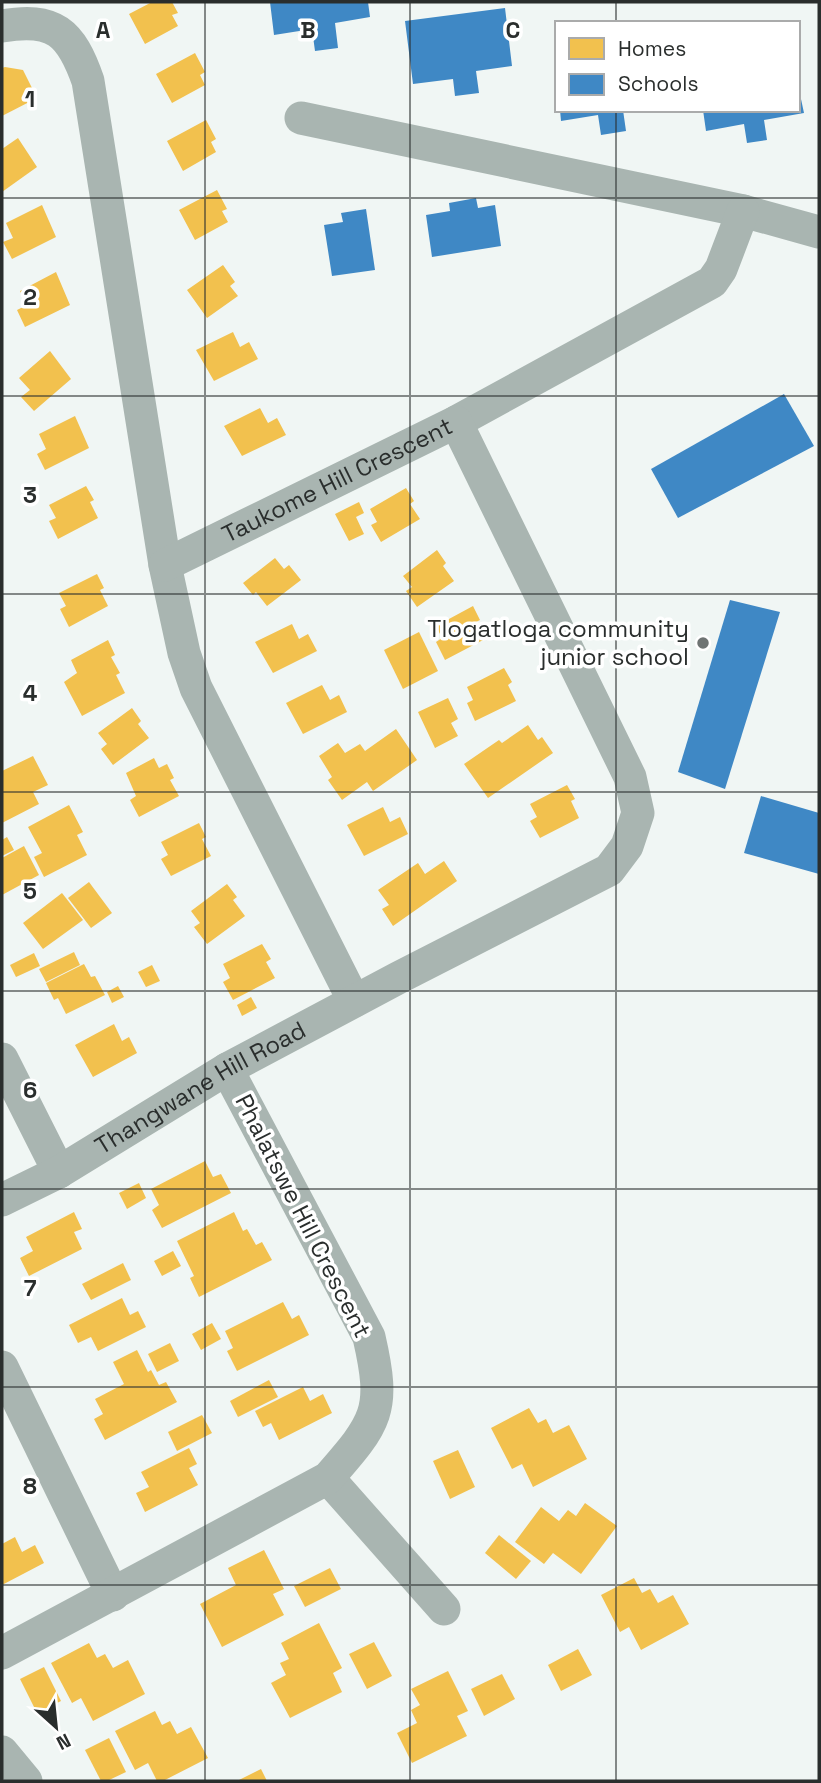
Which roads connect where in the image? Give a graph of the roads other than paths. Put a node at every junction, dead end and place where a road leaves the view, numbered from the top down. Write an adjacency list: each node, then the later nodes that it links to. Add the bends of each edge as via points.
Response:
1 (2, 26): 6 (street, via 28,21 59,30 78,52 88,80)
2 (301, 118): 3 (street)
3 (743, 211): 4 (street); 5 (street, via 712,282)
4 (819, 232)
5 (456, 422): 6 (street, Taukome Hill Crescent); 7 (street, Taukome Hill Crescent, via 630,777 638,813 627,846 609,870)
6 (165, 565): 8 (street, via 196,688)
7 (398, 978): 8 (street, Thangwane Hill Road)
8 (354, 1001): 10 (street, Thangwane Hill Road)
9 (2, 1059): 11 (street)
10 (227, 1069): 11 (street, Thangwane Hill Road); 14 (street, Phalatswe Hill Crescent, via 369,1337 377,1374 377,1408 362,1438)
11 (59, 1172): 12 (street, Thangwane Hill Road)
12 (2, 1200)
13 (2, 1367): 15 (street)
14 (328, 1478): 15 (street); 16 (street)
15 (113, 1595): 17 (street)
16 (444, 1609)
17 (2, 1653)
18 (2, 1752): 19 (street)
19 (26, 1781)

